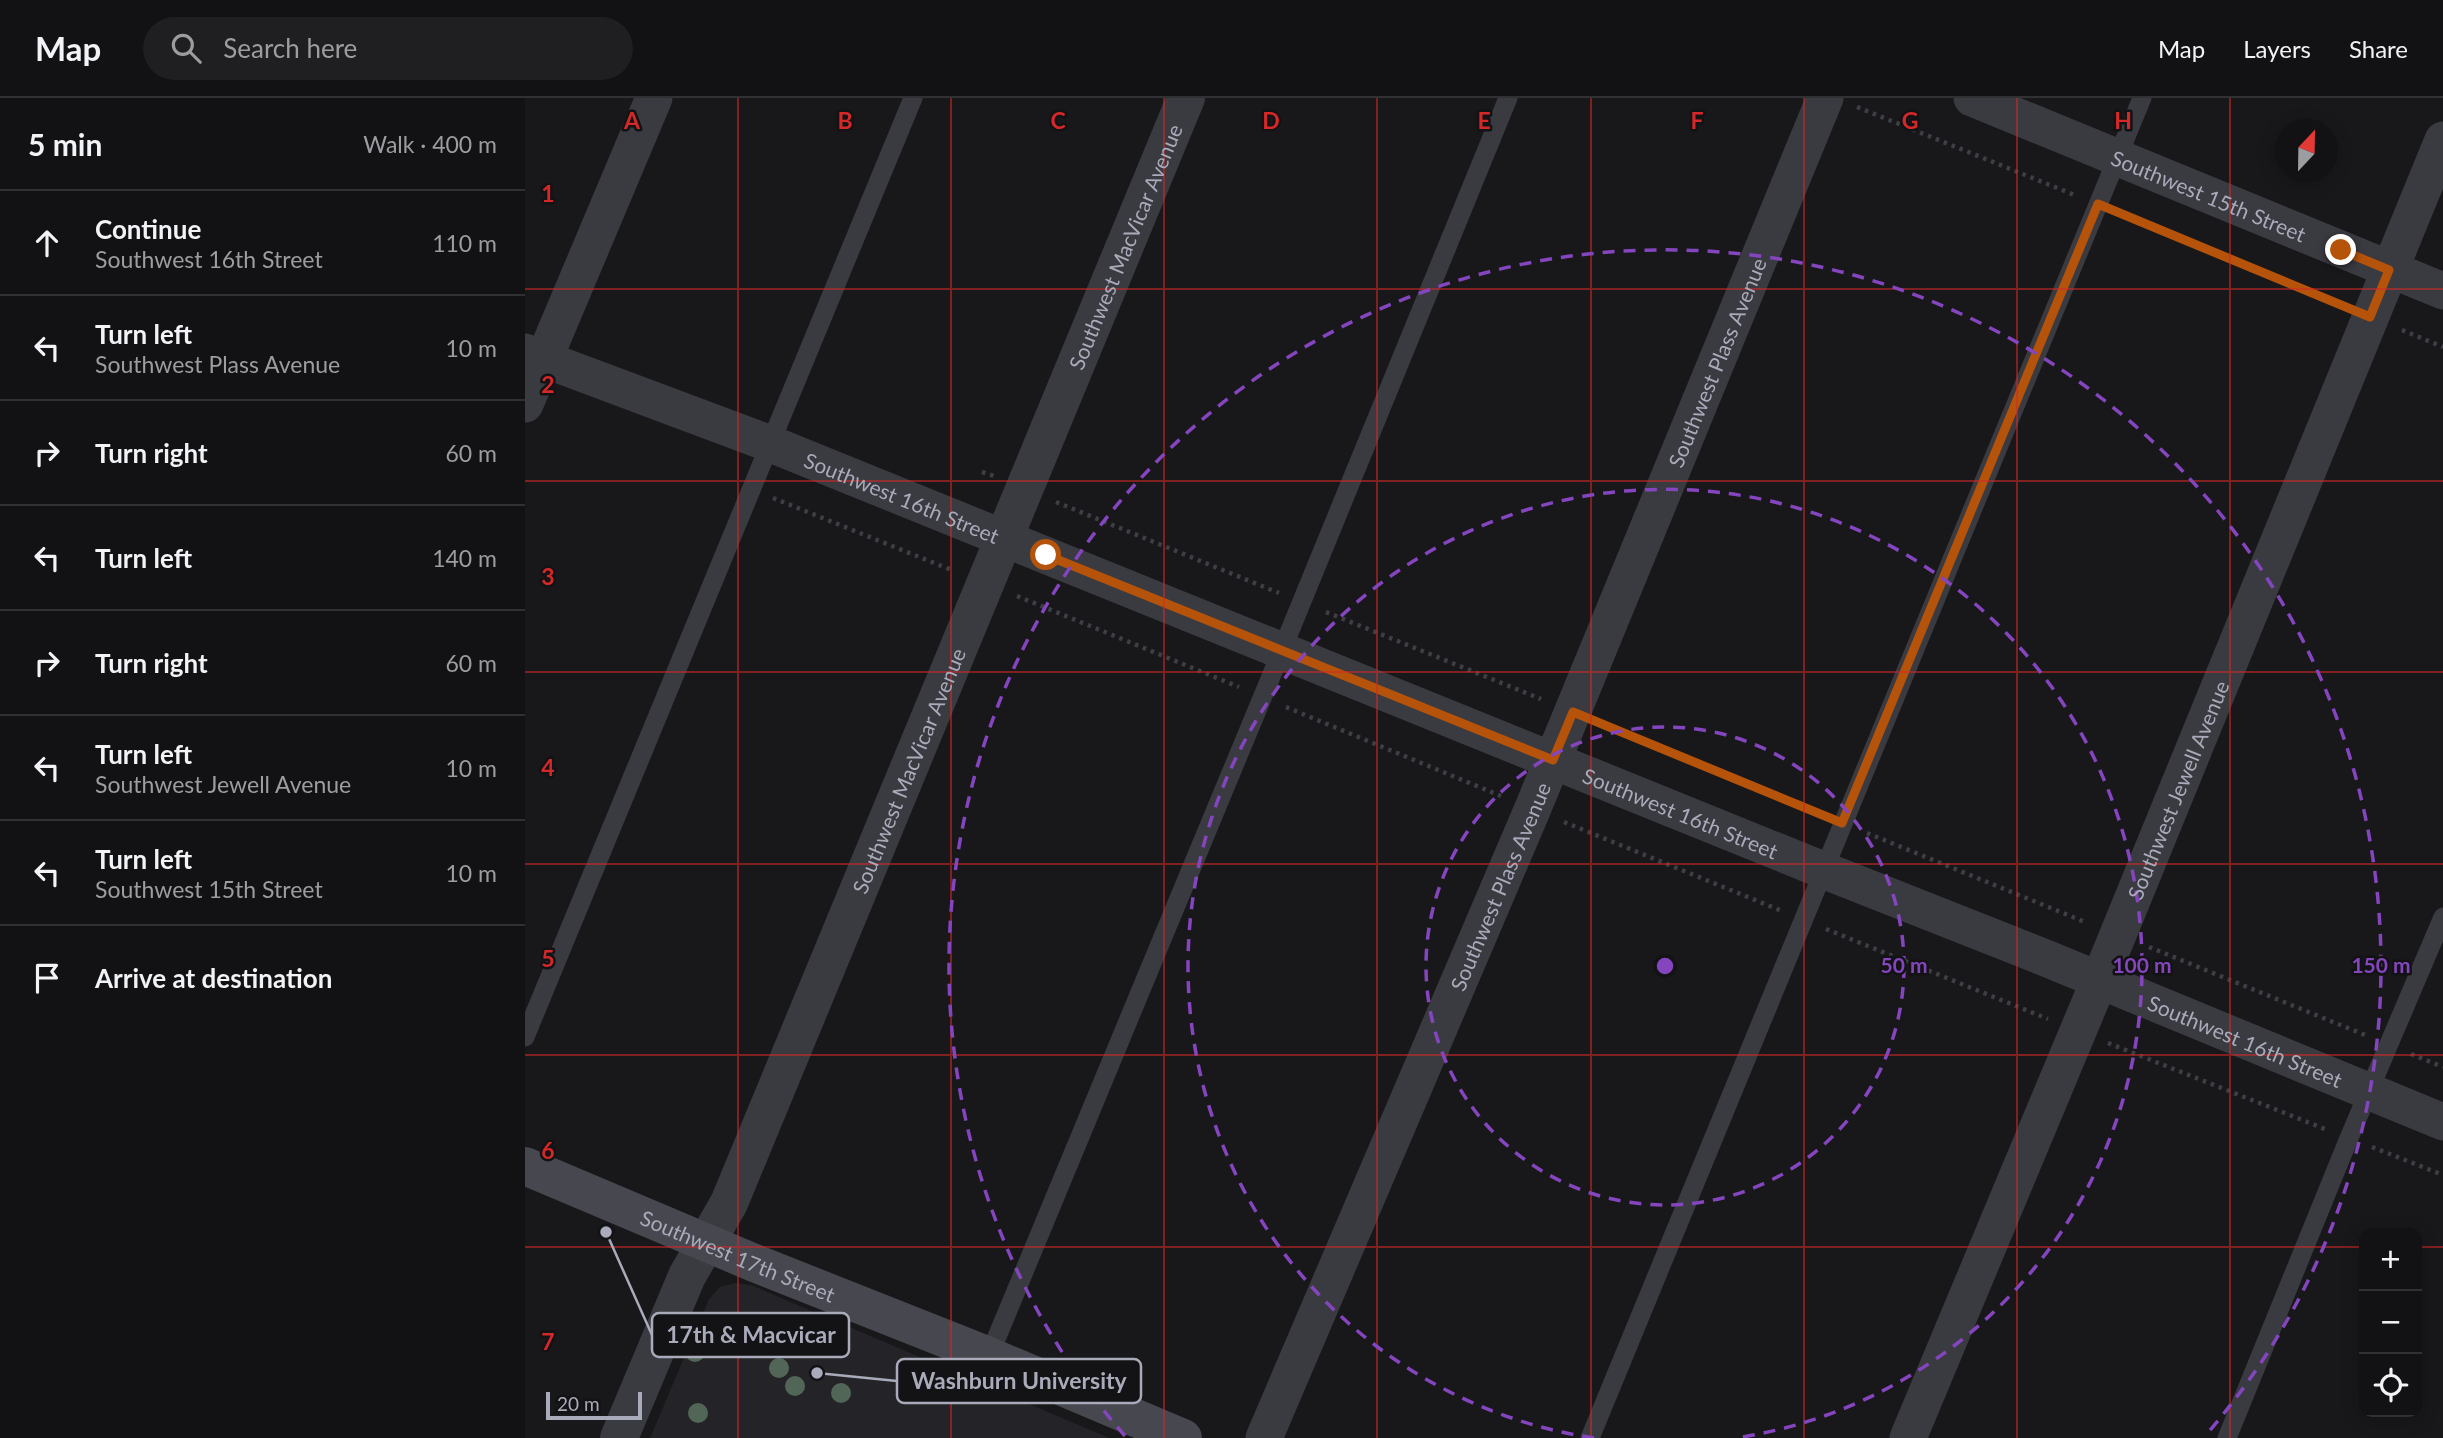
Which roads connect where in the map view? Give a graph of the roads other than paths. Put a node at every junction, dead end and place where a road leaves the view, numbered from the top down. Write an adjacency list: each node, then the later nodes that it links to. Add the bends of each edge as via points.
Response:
1 (654, 98): 12 (street)
2 (913, 98): 14 (lane)
3 (1186, 98): 15 (street, Southwest MacVicar Avenue)
4 (1508, 98): 16 (lane)
5 (1972, 98): 9 (street, Southwest 15th Street)
6 (2142, 98): 9 (lane)
7 (1836, 101): 17 (street, Southwest Plass Avenue)
8 (2443, 140): 10 (street, Southwest Jewell Avenue)
9 (2117, 158): 10 (street, Southwest 15th Street); 18 (lane)
10 (2389, 270): 11 (street, Southwest 15th Street); 20 (street, Southwest Jewell Avenue)
11 (2443, 291)
12 (534, 356): 13 (street); 14 (street, Southwest 16th Street)
13 (525, 404)
14 (771, 444): 15 (street, Southwest 16th Street); 21 (lane)
15 (1004, 538): 16 (street, Southwest 16th Street); 25 (street, Southwest MacVicar Avenue, via 729,1203)
16 (1282, 650): 17 (street, Southwest 16th Street); 26 (lane)
17 (1553, 760): 18 (street, Southwest 16th Street); 29 (street, Southwest Plass Avenue)
18 (1823, 870): 20 (street, Southwest 16th Street); 30 (lane)
19 (2443, 917): 22 (lane)
20 (2099, 981): 22 (street, Southwest 16th Street); 31 (street, Southwest Jewell Avenue)
21 (525, 1037)
22 (2369, 1092): 23 (street, Southwest 16th Street); 32 (lane)
23 (2443, 1122)
24 (525, 1166): 25 (main road, Southwest 17th Street)
25 (707, 1241): 26 (main road, Southwest 17th Street); 27 (street, Southwest MacVicar Avenue, via 687,1276)
26 (989, 1356): 28 (main road, Southwest 17th Street)
27 (619, 1438)
28 (1183, 1438)
29 (1264, 1438)
30 (1590, 1438)
31 (1907, 1438)
32 (2227, 1438)

